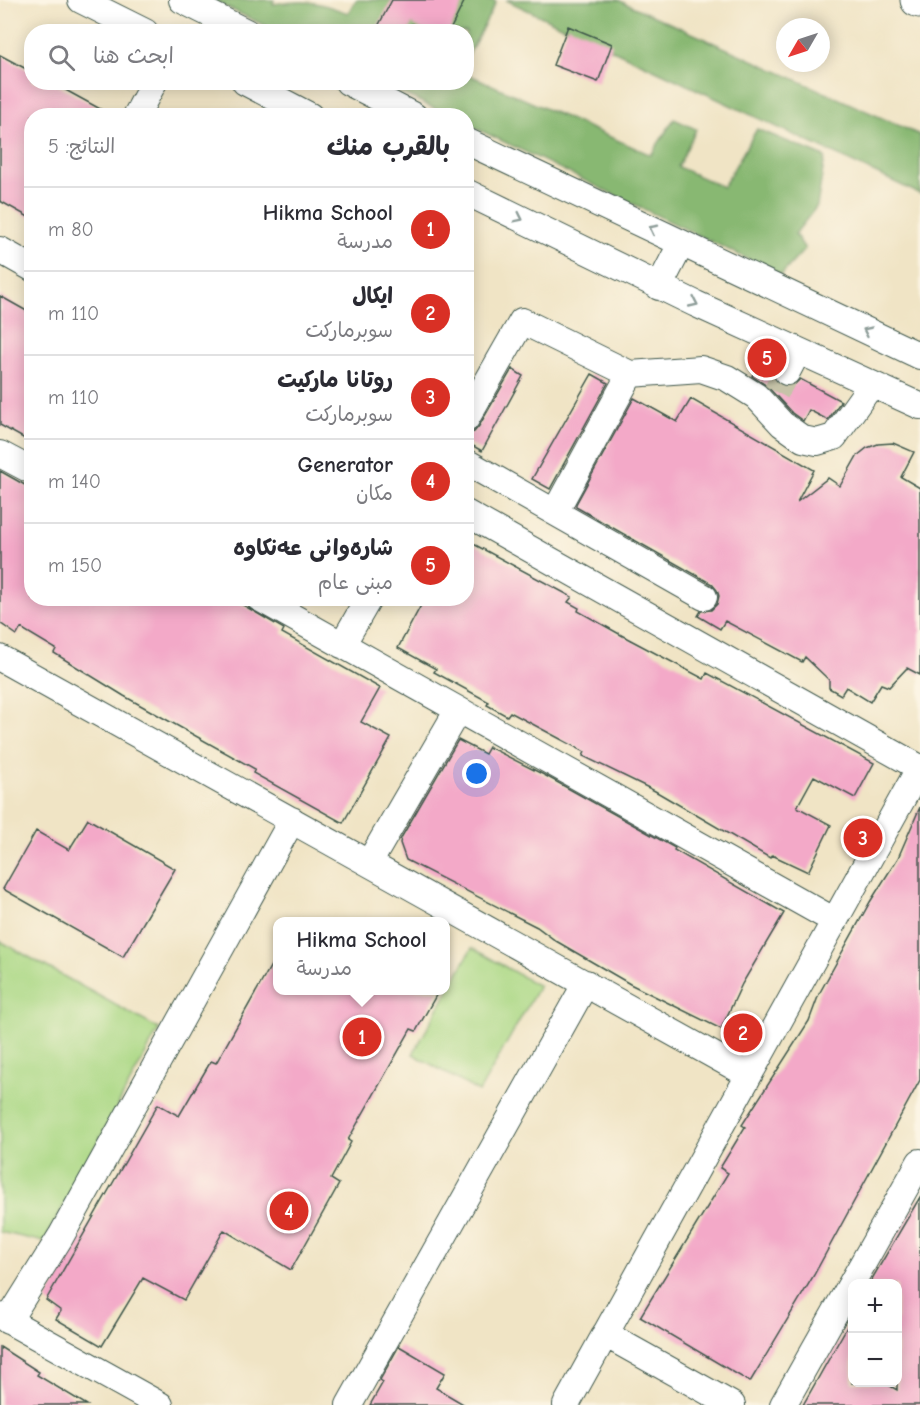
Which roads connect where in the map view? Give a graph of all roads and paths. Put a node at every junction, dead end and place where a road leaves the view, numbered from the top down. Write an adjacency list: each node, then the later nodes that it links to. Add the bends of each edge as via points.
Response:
1 (81, 0): 3 (street)
2 (182, 0): 4 (street)
3 (129, 24)
4 (230, 24)
5 (150, 90): 8 (street)
6 (256, 90): 9 (street)
7 (364, 90): 10 (street)
8 (140, 108)
9 (281, 108)
10 (398, 108)
11 (474, 145): 13 (street, one-way to 11)
12 (474, 196): 16 (street, one-way to 16)
13 (681, 244): 16 (street); 17 (street, one-way to 13)
14 (0, 250): 15 (street)
15 (24, 264)
16 (659, 287): 19 (street, one-way to 19)
17 (920, 356)
18 (630, 374): 19 (street, via 701,369 727,378 756,396); 21 (street, via 522,321); 26 (street)
19 (782, 381): 20 (street); 20 (street, via 782,424 803,439 817,442 834,437)
20 (871, 385): 22 (street)
21 (474, 405)
22 (920, 406)
23 (0, 454): 25 (street)
24 (474, 466): 26 (street)
25 (24, 467)
26 (555, 512): 28 (street)
27 (474, 517): 34 (street)
28 (704, 597)
29 (273, 606): 31 (street)
30 (364, 606): 31 (street)
31 (342, 645): 33 (street)
32 (0, 658): 35 (street)
33 (458, 710): 36 (street); 37 (street)
34 (920, 768): 37 (street)
35 (292, 820): 36 (street); 41 (street, via 61,1236)
36 (369, 863): 38 (street)
37 (835, 921): 39 (street)
38 (586, 983): 39 (street); 44 (street)
39 (749, 1075): 42 (street)
40 (920, 1162): 47 (street)
41 (4, 1318): 43 (street)
42 (605, 1334): 45 (street); 46 (street)
43 (160, 1405)
44 (349, 1405)
45 (566, 1405)
46 (732, 1405)
47 (783, 1405)

